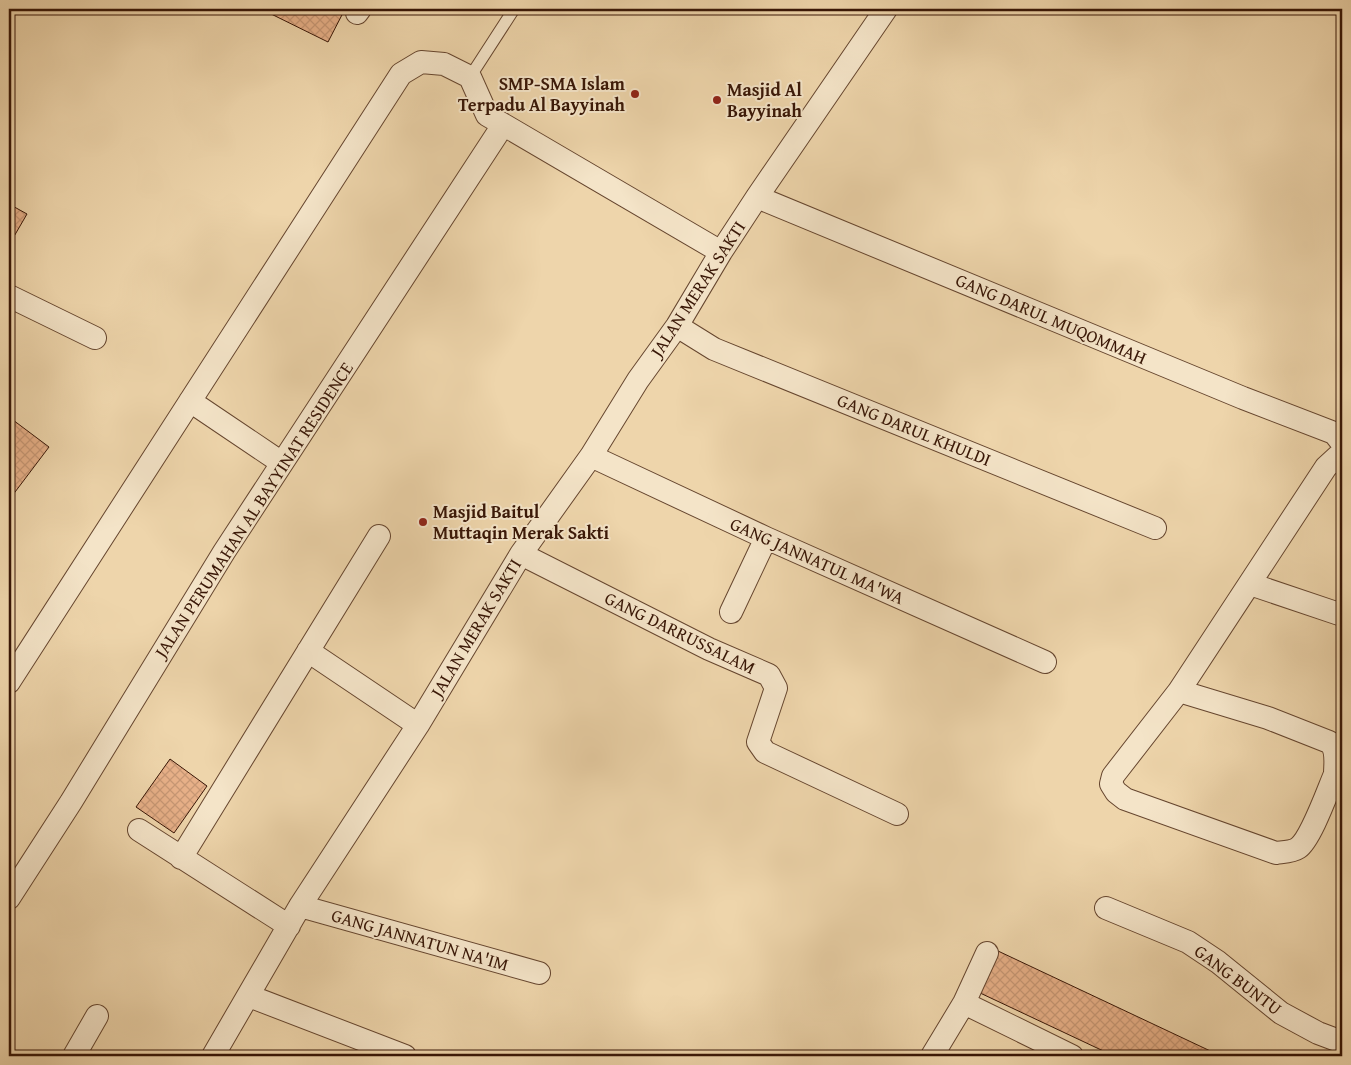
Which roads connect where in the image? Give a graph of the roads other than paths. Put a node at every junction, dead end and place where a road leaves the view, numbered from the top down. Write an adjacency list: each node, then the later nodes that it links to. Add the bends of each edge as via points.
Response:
1 (514, 9): 3 (lane)
2 (886, 9): 5 (street, JALAN MERAK SAKTI)
3 (470, 77): 4 (street, via 487,115); 10 (street, via 444,64 421,62 401,74)
4 (503, 125): 6 (street); 14 (street, JALAN PERUMAHAN AL BAYYINAT RESIDENCE)
5 (757, 197): 6 (street, JALAN MERAK SAKTI); 11 (street, GANG DARUL MUQOMMAH, via 1334,433)
6 (721, 252): 8 (street, JALAN MERAK SAKTI)
7 (9, 296): 9 (street)
8 (677, 326): 13 (street, JALAN MERAK SAKTI, via 638,380); 15 (street, GANG DARUL KHULDI, via 714,349)
9 (94, 338)
10 (190, 402): 14 (street); 24 (street)
11 (1342, 443)
12 (1342, 455): 19 (street, via 1326,467)
13 (591, 456): 17 (street, GANG JANNATUL MA'WA); 18 (street, JALAN MERAK SAKTI)
14 (282, 463): 31 (street, JALAN PERUMAHAN AL BAYYINAT RESIDENCE)
15 (1155, 528)
16 (379, 536): 22 (street)
17 (766, 538): 20 (street); 23 (street, GANG JANNATUL MA'WA)
18 (521, 554): 26 (street, JALAN MERAK SAKTI); 28 (street, GANG DARRUSSALAM, via 709,649 769,675 776,688 758,742 765,752)
19 (1250, 584): 21 (street); 25 (street)
20 (731, 612)
21 (1342, 615)
22 (308, 651): 26 (street); 30 (street)
23 (1045, 662)
24 (9, 682)
25 (1179, 691): 27 (street, via 1268,718 1329,742 1335,750); 27 (street, via 1113,776 1111,784 1125,799 1276,853 1286,852 1298,848 1306,840)
26 (418, 725): 32 (street, JALAN MERAK SAKTI)
27 (1339, 776)
28 (896, 814)
29 (139, 830): 30 (street)
30 (181, 858): 34 (street)
31 (9, 898)
32 (300, 906): 34 (street, JALAN MERAK SAKTI); 36 (street, GANG JANNATUN NA'IM)
33 (1106, 908): 40 (street, GANG BUNTU, via 1188,942 1281,1013)
34 (289, 926): 37 (street, JALAN MERAK SAKTI)
35 (987, 953): 38 (street)
36 (539, 974)
37 (249, 996): 42 (street, JALAN MERAK SAKTI); 43 (street)
38 (964, 1003): 44 (street); 45 (street)
39 (97, 1016): 41 (street)
40 (1342, 1042)
41 (74, 1056)
42 (213, 1056)
43 (405, 1056)
44 (932, 1056)
45 (1072, 1056)

